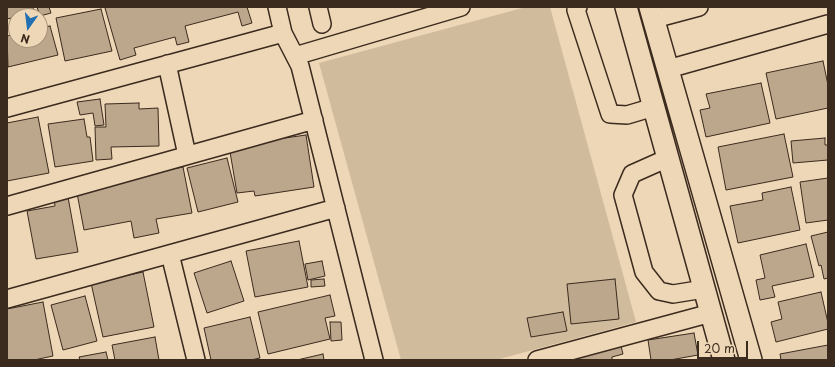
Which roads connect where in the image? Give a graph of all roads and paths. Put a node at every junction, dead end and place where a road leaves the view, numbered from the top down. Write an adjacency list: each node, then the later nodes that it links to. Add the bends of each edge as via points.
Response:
1 (277, 7): 10 (street)
2 (318, 7): 8 (street)
3 (462, 7): 11 (street)
4 (578, 7): 15 (street, via 576,10 610,114 627,115)
5 (626, 7): 15 (street)
6 (699, 7): 7 (street)
7 (652, 13): 13 (street)
8 (322, 24)
9 (828, 24): 13 (street)
10 (283, 33): 11 (street); 12 (street)
11 (295, 56): 16 (street)
12 (167, 64): 14 (street); 17 (street)
13 (668, 69): 29 (street)
14 (7, 108)
15 (654, 108): 18 (street)
16 (314, 120): 17 (street); 20 (street)
17 (186, 156): 19 (street)
18 (668, 158): 22 (street); 22 (street, via 632,174 623,195 644,272 659,291 673,294)
19 (7, 206)
20 (336, 208): 21 (street); 26 (street)
21 (170, 254): 23 (street); 25 (street)
22 (704, 289): 24 (street)
23 (7, 299)
24 (711, 313): 27 (street); 28 (street)
25 (196, 360)
26 (374, 360)
27 (536, 360)
28 (724, 360)
29 (751, 360)

